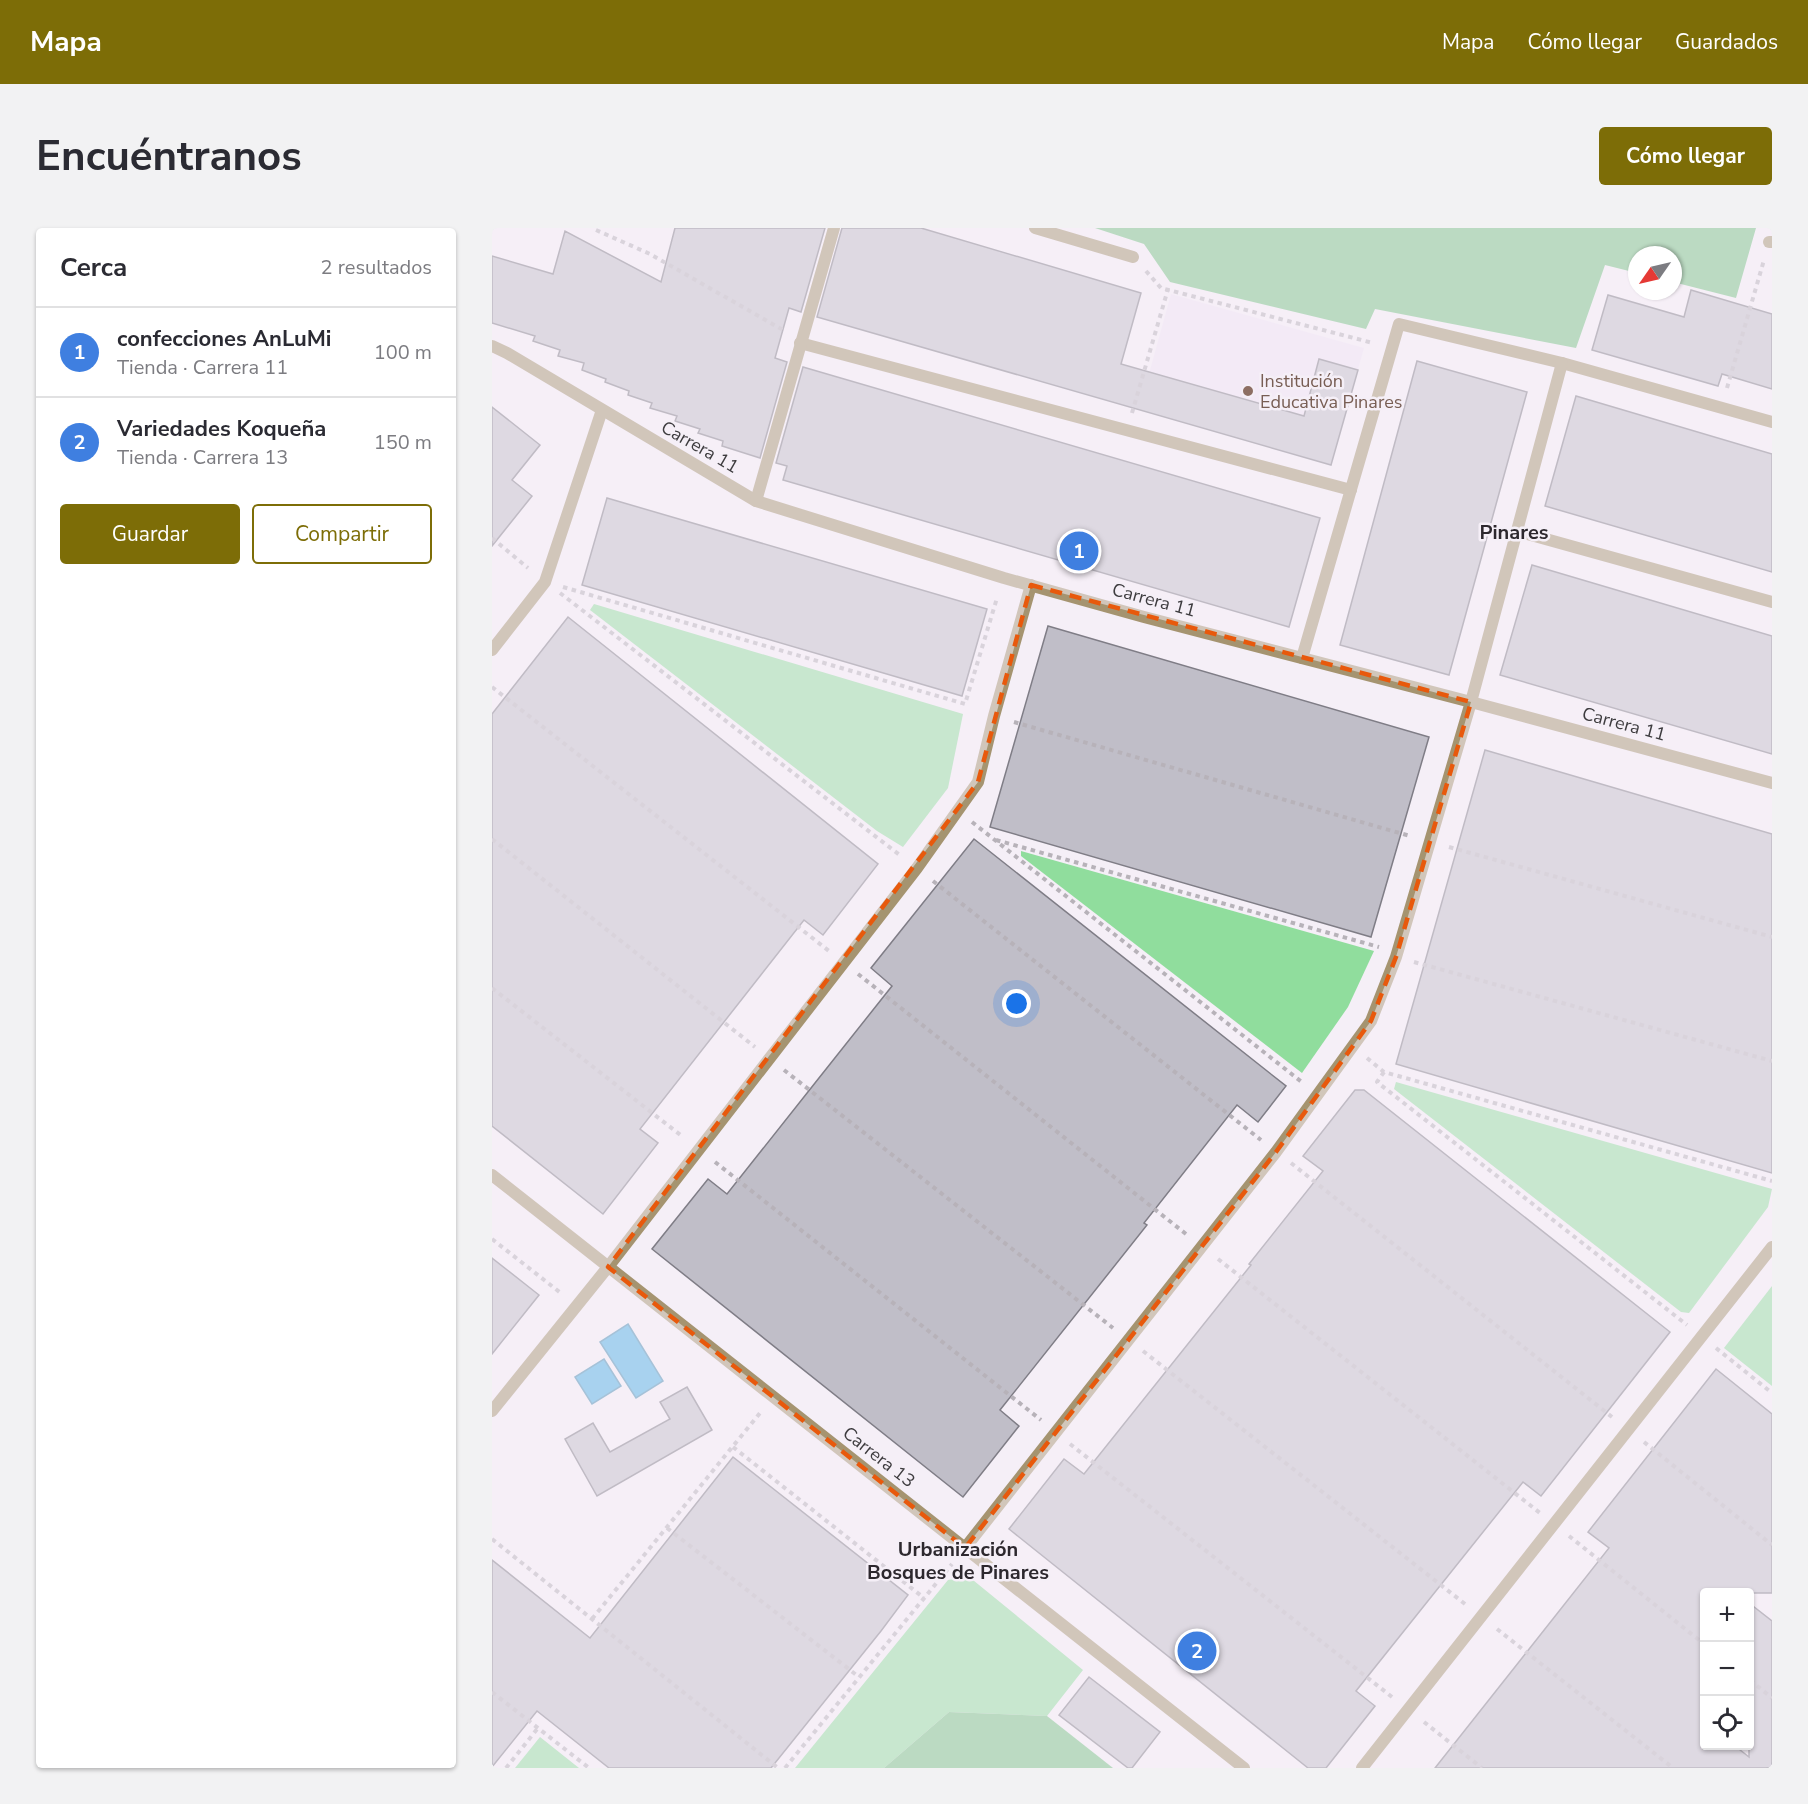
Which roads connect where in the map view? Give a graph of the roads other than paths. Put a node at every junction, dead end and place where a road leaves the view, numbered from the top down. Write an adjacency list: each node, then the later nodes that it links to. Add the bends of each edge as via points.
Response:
1 (834, 228): 4 (street)
2 (1035, 228): 3 (street)
3 (1133, 257)
4 (800, 343): 9 (street); 10 (street)
5 (492, 346): 7 (street, Carrera 11)
6 (1562, 363): 8 (street); 9 (street, via 1399,324); 11 (street)
7 (602, 410): 10 (street, Carrera 11); 14 (street, via 545,582)
8 (1772, 422)
9 (1351, 490): 15 (street)
10 (756, 501): 12 (street, Carrera 11)
11 (1517, 531): 13 (street); 16 (street)
12 (1031, 585): 15 (street, Carrera 11); 20 (street, via 978,782 917,868)
13 (1772, 602)
14 (492, 650)
15 (1302, 658): 16 (street, Carrera 11)
16 (1471, 702): 17 (street, Carrera 11); 22 (street, via 1396,955 1371,1021 1276,1152)
17 (1772, 783)
18 (492, 1175): 20 (street, Carrera 13)
19 (1772, 1247): 24 (street)
20 (608, 1267): 21 (street); 22 (street, Carrera 13)
21 (492, 1411)
22 (965, 1548): 23 (street, Carrera 13)
23 (1245, 1768)
24 (1362, 1768)

